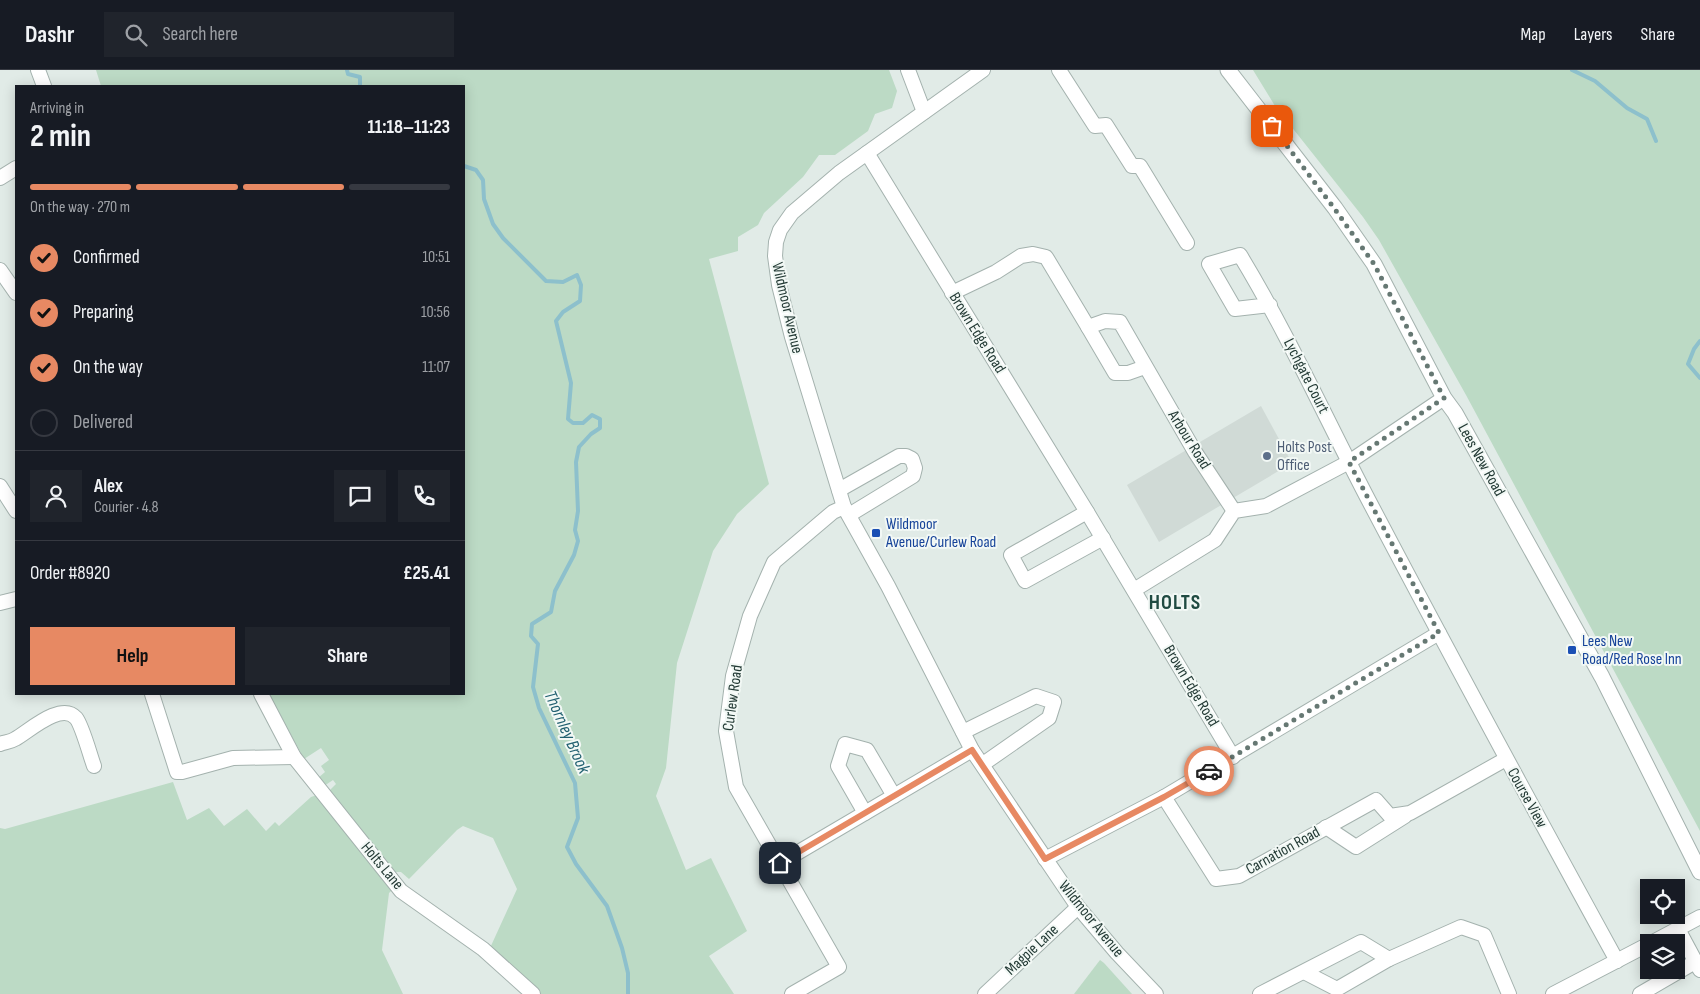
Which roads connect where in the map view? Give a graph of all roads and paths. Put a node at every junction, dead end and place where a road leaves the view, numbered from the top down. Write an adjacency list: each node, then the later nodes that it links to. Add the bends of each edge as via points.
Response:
1 (38, 70): 6 (street)
2 (908, 70): 7 (street)
3 (983, 70): 7 (street, Wildmoor Avenue)
4 (1059, 70): 11 (street, via 1095,126 1106,124 1132,166 1140,166)
5 (1228, 70): 18 (street, Lees New Road, via 1374,264)
6 (44, 85)
7 (924, 112): 8 (street, Wildmoor Avenue)
8 (867, 153): 14 (street, Brown Edge Road); 21 (street, Wildmoor Avenue, via 792,213 776,242 779,285)
9 (15, 169): 10 (street)
10 (0, 178)
11 (1187, 244)
12 (0, 270): 13 (street)
13 (15, 292)
14 (952, 293): 16 (street, via 1021,256 1046,256); 25 (street, Brown Edge Road)
15 (1270, 305): 15 (street, Lychgate Court, via 1235,309 1209,264 1240,255); 19 (street, Lychgate Court)
16 (1088, 327): 17 (street, via 1115,373 1128,373); 17 (street, Arbour Road, via 1105,321 1120,322)
17 (1145, 367): 24 (street, Arbour Road)
18 (1444, 398): 19 (street); 48 (street, Lees New Road, via 1602,677)
19 (1349, 462): 24 (street, via 1266,506); 30 (street, Lychgate Court)
20 (0, 486): 22 (street)
21 (838, 490): 23 (street, Wildmoor Avenue); 23 (street, via 899,456 912,460 913,476)
22 (15, 509)
23 (846, 511): 33 (street, Wildmoor Avenue); 47 (street, Curlew Road, via 833,512 774,562 750,616 733,676 726,731 736,787)
24 (1234, 511): 27 (street, via 1215,540)
25 (1087, 512): 26 (street, Brown Edge Road); 26 (street, via 1011,555 1025,581)
26 (1103, 538): 27 (street, Brown Edge Road)
27 (1134, 590): 37 (street, Brown Edge Road)
28 (15, 599): 29 (street)
29 (0, 603)
30 (1439, 633): 37 (street); 38 (street, Course View)
31 (152, 695): 36 (street, via 177,772 233,758)
32 (262, 695): 36 (street, Holts Lane)
33 (963, 732): 35 (street, Wildmoor Avenue); 39 (street, via 1036,696 1054,702 1048,718)
34 (0, 744): 40 (street, via 13,740 43,720 58,714 70,714 77,719)
35 (972, 750): 39 (street, Wildmoor Avenue); 41 (street)
36 (294, 757): 58 (street, Holts Lane, via 402,891 483,949)
37 (1233, 757): 42 (street)
38 (1506, 759): 43 (street, Carnation Road); 55 (street, Course View)
39 (983, 764): 46 (street, Wildmoor Avenue)
40 (94, 766)
41 (894, 796): 44 (street); 44 (street, via 867,750 845,744 838,766)
42 (1164, 797): 45 (street, Carnation Road, via 1216,879 1239,876); 46 (street)
43 (1410, 812): 45 (street, Carnation Road, via 1390,816 1376,800); 45 (street, Carnation Road, via 1356,847)
44 (865, 813): 47 (street)
45 (1326, 827)
46 (1045, 859): 49 (street, Wildmoor Avenue)
47 (780, 863): 59 (street, Curlew Road, via 839,967)
48 (1700, 872)
49 (1078, 907): 60 (street, Magpie Lane); 61 (street, Wildmoor Avenue)
50 (1700, 917): 51 (street)
51 (1678, 929): 52 (street); 56 (street)
52 (1668, 934)
53 (1640, 949): 55 (street)
54 (1389, 959): 57 (street, via 1337,989); 57 (street, via 1361,942); 63 (street, via 1461,928 1484,935)
55 (1617, 961): 64 (street)
56 (1698, 966): 65 (street)
57 (1304, 972): 62 (street)
58 (533, 994)
59 (792, 994)
60 (985, 994)
61 (1156, 994)
62 (1260, 994)
63 (1509, 994)
64 (1553, 994)
65 (1640, 994)

